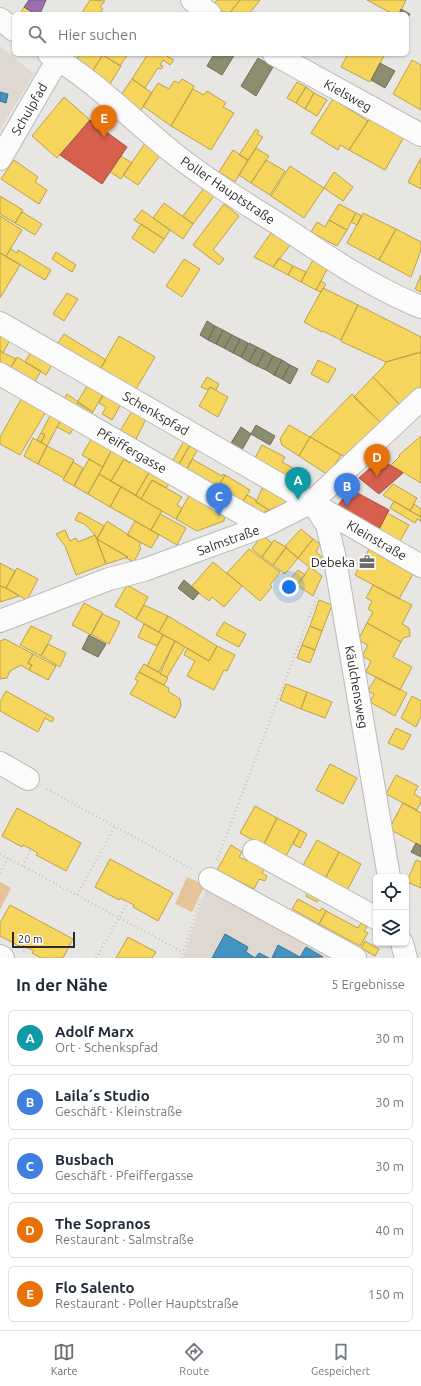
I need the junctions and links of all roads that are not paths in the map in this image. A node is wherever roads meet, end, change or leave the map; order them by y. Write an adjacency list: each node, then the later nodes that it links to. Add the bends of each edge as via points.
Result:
1 (192, 0): 2 (street)
2 (207, 12)
3 (0, 19): 4 (street)
4 (12, 28)
5 (53, 56): 8 (street, Schulpfad); 9 (street, Poller Hauptstraße, via 216,184 378,287)
6 (278, 56): 7 (street, Kielsweg)
7 (421, 135)
8 (0, 159)
9 (421, 307)
10 (0, 322): 13 (street, Schenkspfad)
11 (0, 374): 14 (street, Pfeiffergasse)
12 (421, 399): 13 (street, Salmstraße)
13 (312, 502): 14 (street, Salmstraße); 15 (street, Kleinstraße); 20 (street, Käulchensweg, via 327,525 334,554)
14 (264, 526): 16 (street, Salmstraße, via 144,570 109,579)
15 (421, 566)
16 (0, 621)
17 (0, 764): 18 (street)
18 (28, 779)
19 (254, 851): 22 (street)
20 (389, 874)
21 (210, 878): 26 (street)
22 (373, 916)
23 (403, 946): 27 (street)
24 (0, 956): 25 (street)
25 (3, 958)
26 (355, 958)
27 (406, 958)

